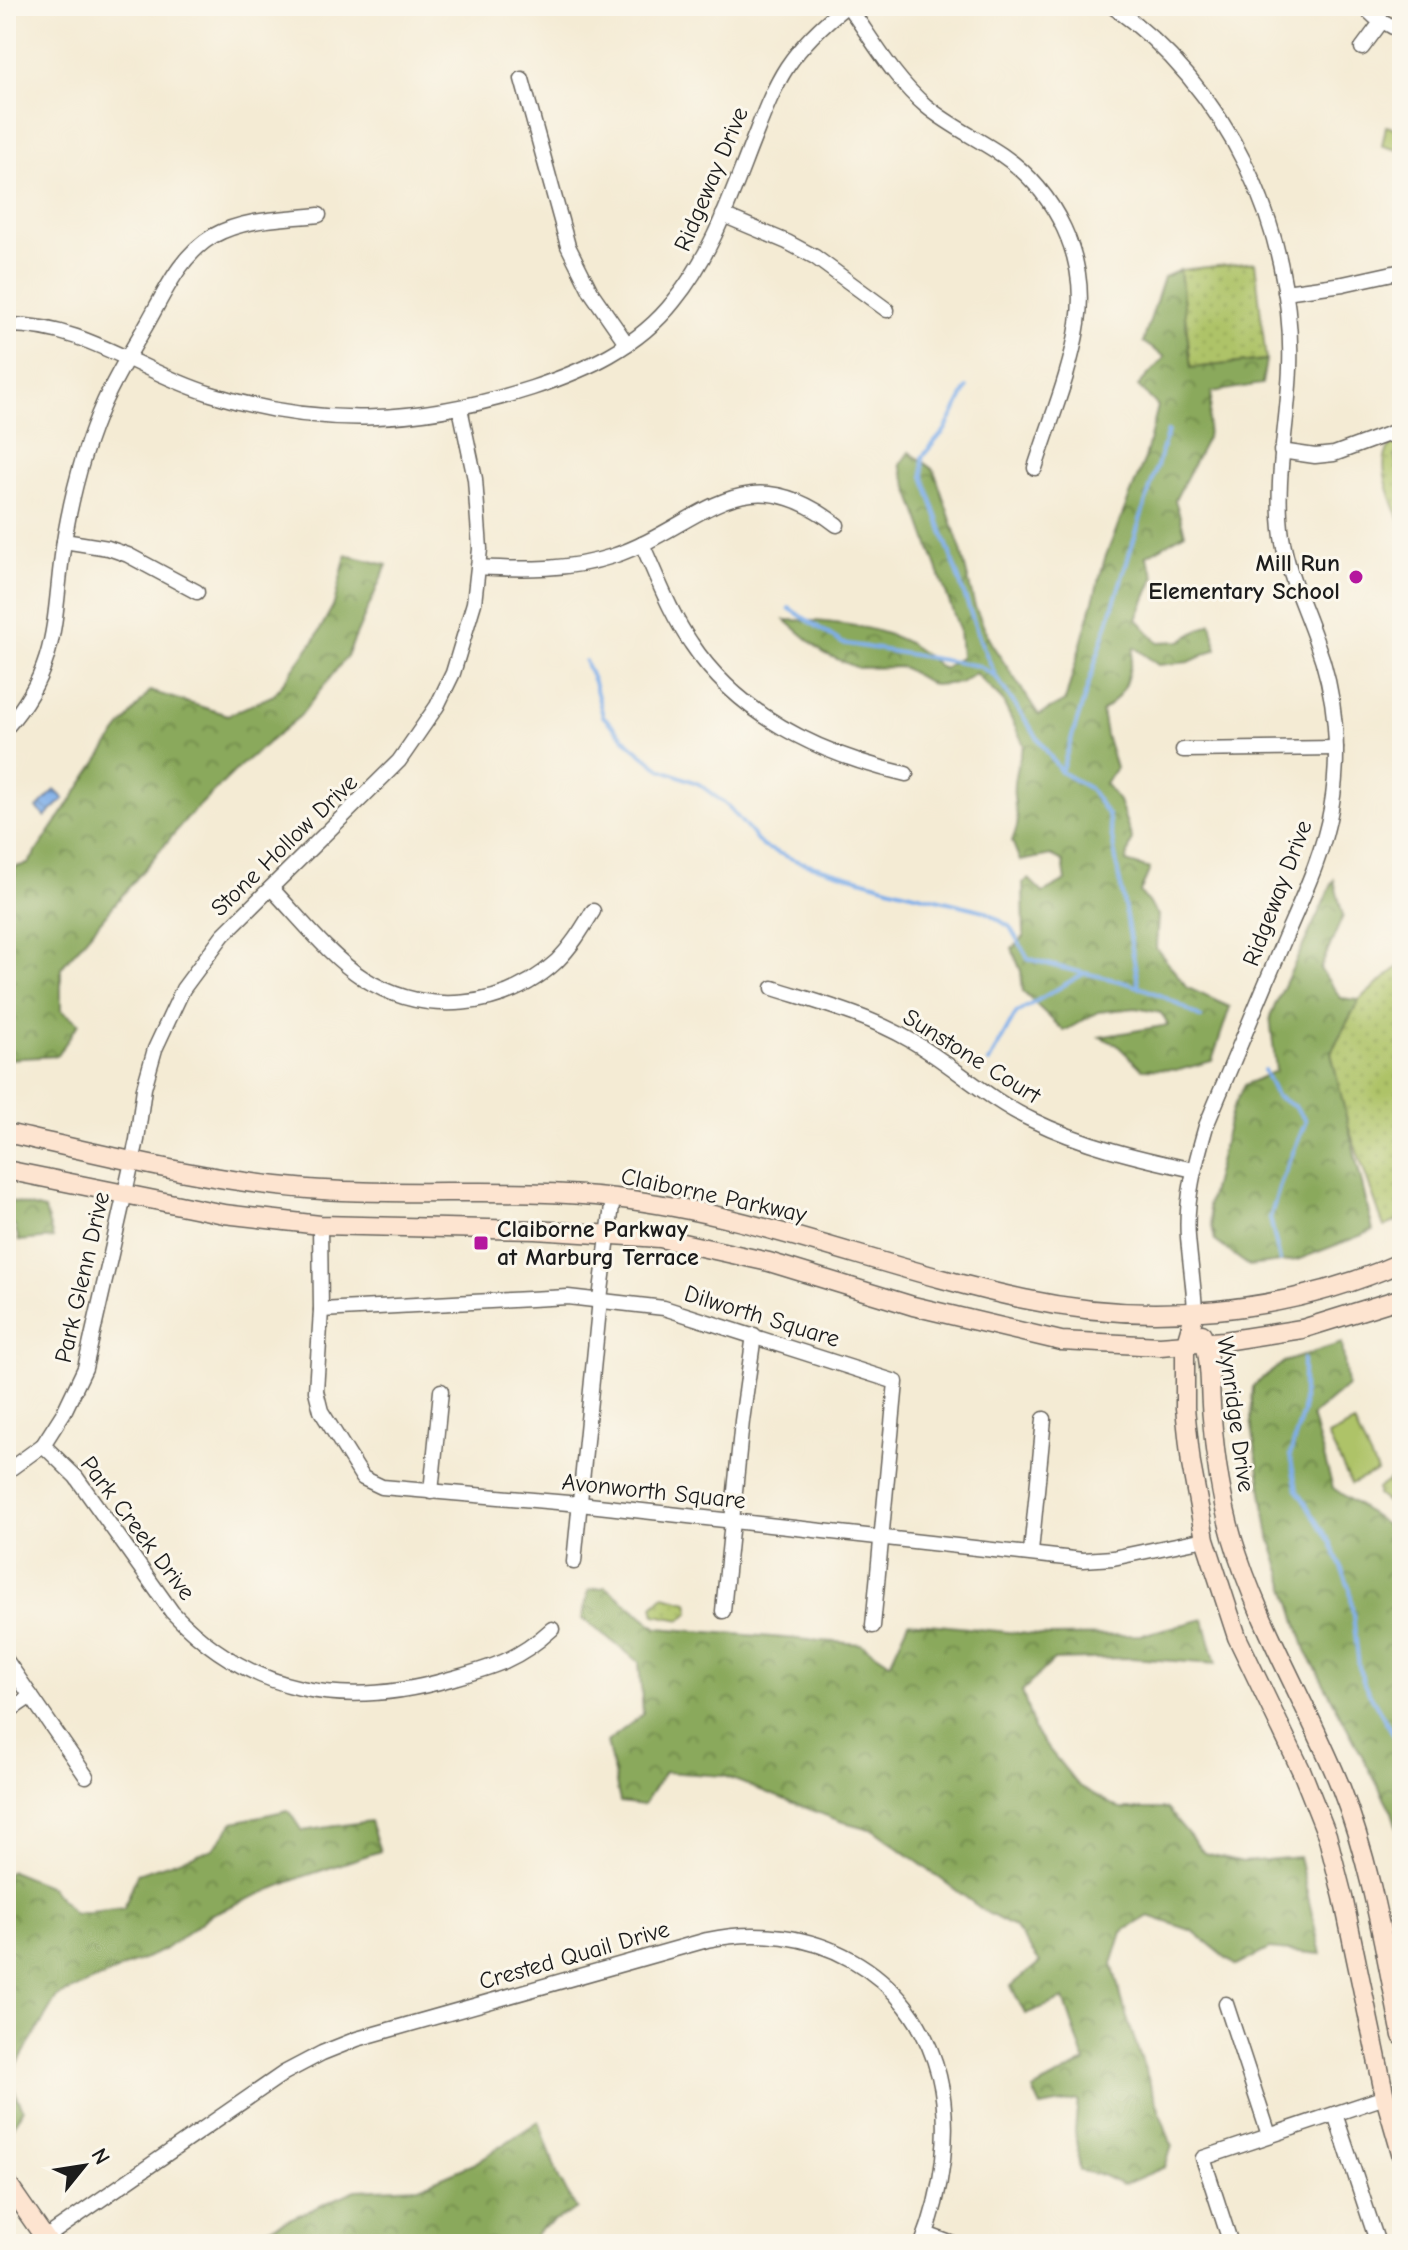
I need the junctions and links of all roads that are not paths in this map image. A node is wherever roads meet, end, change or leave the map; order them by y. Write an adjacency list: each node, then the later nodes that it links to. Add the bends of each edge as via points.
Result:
1 (847, 6): 9 (street, Ridgeway Drive, via 824,24 786,69); 19 (street, via 923,104 1023,171 1063,226 1077,270 1079,322)
2 (1112, 6): 11 (street, Ridgeway Drive, via 1183,70 1227,130 1260,196)
3 (1363, 6): 4 (street)
4 (1382, 21): 5 (street); 6 (street)
5 (1402, 32)
6 (1362, 48)
7 (522, 79): 14 (street, via 568,246 591,292)
8 (319, 215): 15 (street, via 250,222 203,243 182,264)
9 (723, 215): 12 (street, via 815,257); 14 (street, Ridgeway Drive, via 688,283)
10 (1402, 271): 11 (street)
11 (1285, 292): 18 (street, Ridgeway Drive, via 1290,367)
12 (887, 310)
13 (6, 325): 15 (street, Ridgeway Drive, via 72,334)
14 (627, 344): 16 (street, Ridgeway Drive, via 571,375)
15 (128, 358): 16 (street, Ridgeway Drive, via 208,394 290,413 374,419); 21 (street, via 90,439)
16 (460, 408): 23 (street, Stone Hollow Drive, via 475,479)
17 (1402, 429): 18 (street, via 1334,454)
18 (1281, 451): 26 (street, Ridgeway Drive, via 1278,484 1284,547 1327,675)
19 (1035, 468)
20 (837, 525): 22 (street, via 802,502 745,495 707,506)
21 (64, 541): 24 (street, via 128,555); 25 (street, via 52,643 32,694)
22 (642, 544): 23 (street, via 584,564 524,570); 28 (street, via 677,620 728,687 814,744)
23 (479, 567): 29 (street, Stone Hollow Drive, via 461,650 417,737 374,788)
24 (197, 592)
25 (6, 728)
26 (1336, 748): 27 (street); 35 (street, Ridgeway Drive, via 1323,841 1206,1126)
27 (1183, 750)
28 (906, 774)
29 (271, 888): 30 (street, via 362,977 386,991 430,1003 474,1002 518,988 557,960); 33 (street, Stone Hollow Drive, via 201,961 170,1013 144,1088)
30 (593, 911)
31 (773, 988): 35 (street, Sunstone Court, via 886,1027 1003,1104 1063,1135)
32 (6, 1133): 33 (main road, Claiborne Parkway)
33 (132, 1160): 36 (street, Park Glenn Drive); 37 (main road, Claiborne Parkway, via 185,1174 310,1189 513,1191)
34 (6, 1170): 36 (main road)
35 (1194, 1170): 44 (street, Ridgeway Drive, via 1188,1235)
36 (124, 1195): 38 (main road); 50 (street, Park Glenn Drive, via 85,1368)
37 (613, 1198): 39 (street); 44 (main road, Claiborne Parkway, via 762,1226 1024,1299 1123,1312)
38 (320, 1225): 39 (main road); 43 (street, Avonworth Square)
39 (608, 1235): 42 (street); 47 (main road, via 660,1238 769,1262 913,1306 1061,1341)
40 (1402, 1262): 44 (main road, Claiborne Parkway, via 1310,1292)
41 (1402, 1298): 46 (main road, via 1302,1329)
42 (600, 1299): 43 (street, Dilworth Square); 45 (street, Dilworth Square, via 664,1308); 53 (street)
43 (321, 1310): 52 (street, Avonworth Square, via 316,1391 321,1411 363,1478 382,1487)
44 (1195, 1312): 46 (main road, Wynridge Drive); 47 (main road, Wynridge Drive)
45 (754, 1335): 54 (street); 55 (street, Dilworth Square, via 896,1382)
46 (1206, 1343): 47 (main road); 67 (main road, Wynridge Drive, via 1216,1461 1233,1539 1252,1596 1322,1745 1355,1830)
47 (1185, 1346): 56 (main road, Wynridge Drive, via 1188,1436)
48 (441, 1391): 52 (street)
49 (1044, 1419): 57 (street)
50 (43, 1445): 51 (street, Park Glenn Drive); 61 (street, Park Creek Drive, via 76,1477 190,1632 256,1676 328,1694 404,1691 502,1665)
51 (6, 1472)
52 (431, 1492): 53 (street, Avonworth Square)
53 (580, 1504): 54 (street, Avonworth Square); 58 (street)
54 (732, 1521): 55 (street, Avonworth Square); 59 (street)
55 (882, 1537): 57 (street, Avonworth Square); 60 (street, Dilworth Square)
56 (1205, 1539): 57 (street, Avonworth Square, via 1113,1558 1083,1560); 68 (main road, Wynridge Drive, via 1237,1637 1327,1835)
57 (1031, 1552)
58 (574, 1562)
59 (723, 1611)
60 (873, 1626)
61 (552, 1629)
62 (6, 1660): 63 (street)
63 (31, 1696): 64 (street); 65 (street)
64 (6, 1713)
65 (86, 1776)
66 (1226, 2004): 70 (street)
67 (1402, 2036)
68 (1385, 2097): 69 (street); 71 (main road, Wynridge Drive)
69 (1335, 2114): 70 (street); 77 (street)
70 (1269, 2135): 76 (street, via 1203,2158)
71 (1402, 2156)
72 (6, 2182): 74 (main road)
73 (924, 2239): 74 (street, Crested Quail Drive, via 940,2175 944,2106 939,2076 920,2028 889,1986 852,1959 805,1940 756,1934 707,1940 322,2053 261,2088); 75 (street)
74 (47, 2241)
75 (953, 2244)
76 (1231, 2244)
77 (1378, 2244)

